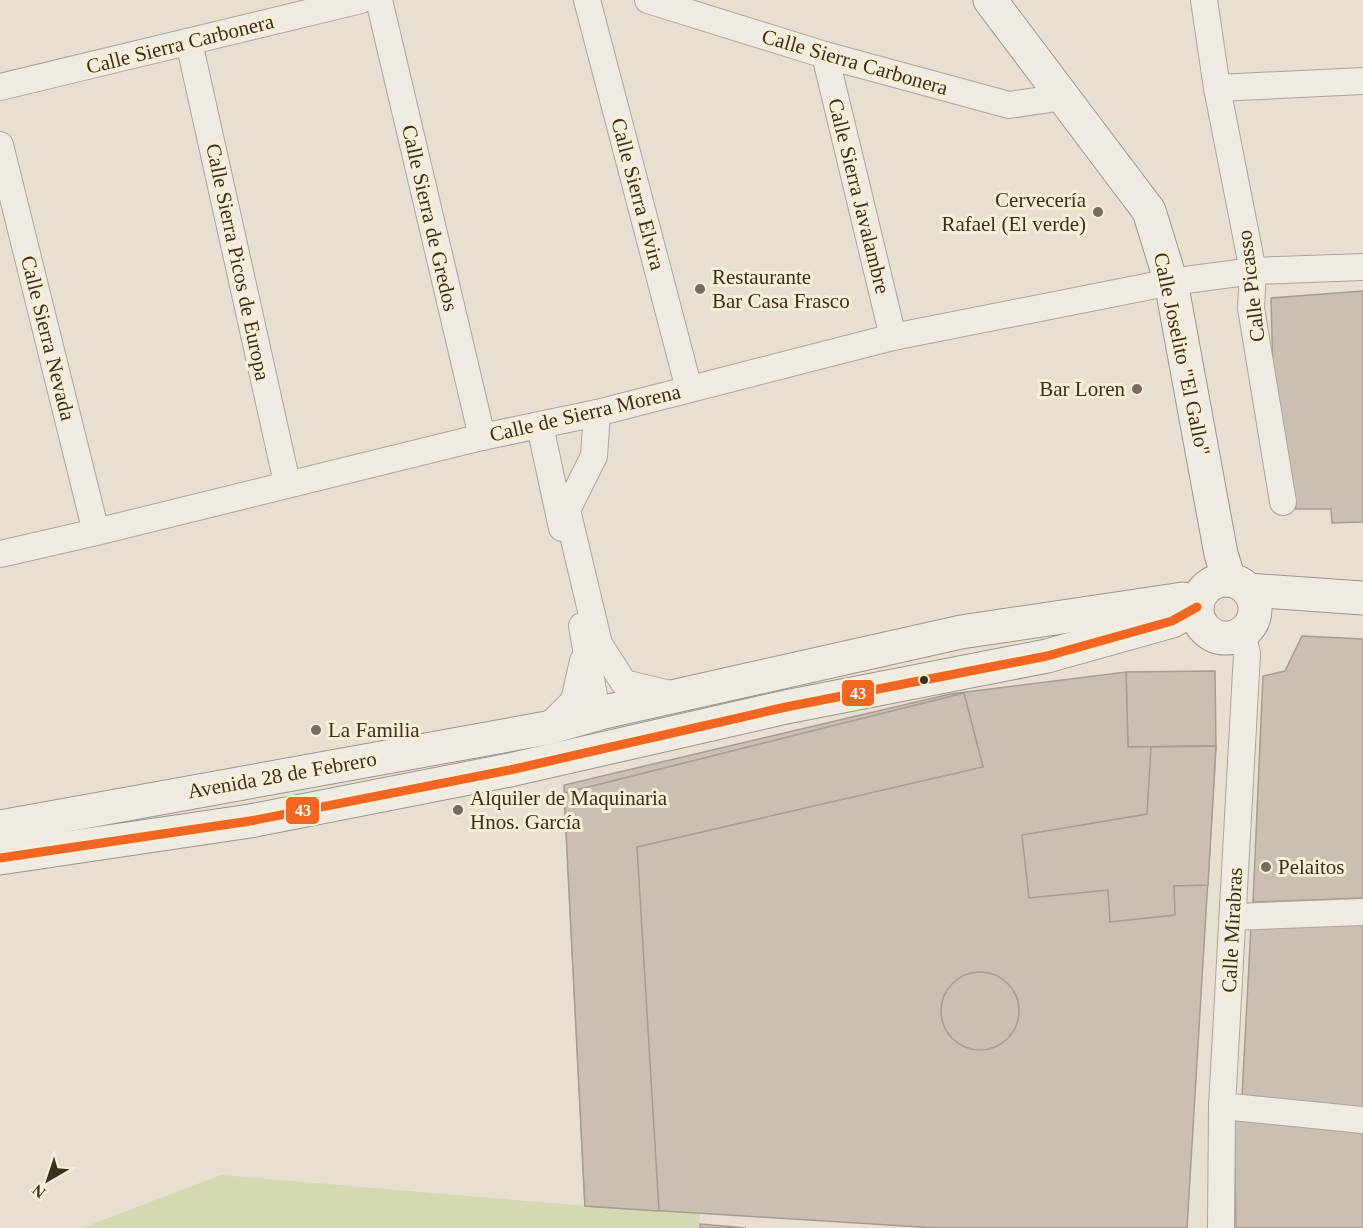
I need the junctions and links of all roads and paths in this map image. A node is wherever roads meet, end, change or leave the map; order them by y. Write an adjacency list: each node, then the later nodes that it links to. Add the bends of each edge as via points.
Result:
1 (361, 0): 7 (street, Calle Sierra Carbonera)
2 (379, 0): 21 (street, Calle Sierra de Gredos)
3 (587, 0): 18 (street, Calle Sierra Elvira)
4 (648, 0): 8 (street, Calle Sierra Carbonera)
5 (990, 0): 12 (main road, Calle Joselito "El Gallo")
6 (1204, 0): 11 (street, Calle Picasso)
7 (189, 42): 10 (street, Calle Sierra Carbonera); 22 (street, Calle Sierra Picos de Europa)
8 (825, 55): 12 (street, Calle Sierra Carbonera, via 1010,105); 17 (street, Calle Sierra Javalambre)
9 (1363, 81): 11 (street)
10 (0, 87)
11 (1216, 88): 15 (street, Calle Picasso)
12 (1064, 97): 16 (main road, Calle Joselito "El Gallo", via 1149,211)
13 (0, 145): 24 (street, Calle Sierra Nevada)
14 (1363, 267): 15 (street, Calle de Sierra Morena)
15 (1253, 271): 16 (street, Calle de Sierra Morena); 23 (street, Calle Picasso, via 1251,308)
16 (1171, 282): 17 (street, Calle de Sierra Morena); 28 (main road, Calle Joselito "El Gallo", via 1221,554)
17 (893, 337): 18 (street, Calle de Sierra Morena)
18 (689, 389): 19 (street, Calle de Sierra Morena)
19 (597, 413): 20 (street, Calle de Sierra Morena); 31 (street, via 594,456 567,510 599,644 624,683)
20 (540, 426): 21 (street, Calle de Sierra Morena); 30 (street)
21 (482, 437): 22 (street, Calle de Sierra Morena)
22 (286, 483): 24 (street, Calle de Sierra Morena)
23 (1283, 502)
24 (96, 532): 25 (street, Calle de Sierra Morena)
25 (0, 554)
26 (1363, 598): 28 (main road)
27 (1198, 602): 28 (main road, via 1210,585 1219,581); 28 (main road, via 1202,626 1228,638); 31 (main road, Avenida 28 de Febrero, via 961,632); 35 (main road, Avenida 28 de Febrero, via 1172,621 1047,656 786,706 510,770 250,821)
28 (1243, 602): 29 (main road, via 1304,614); 37 (street, Calle Mirabras, via 1247,654)
29 (1363, 617)
30 (586, 646): 32 (street); 33 (street, via 574,701)
31 (680, 696): 32 (main road, Avenida 28 de Febrero)
32 (600, 713): 33 (main road, Avenida 28 de Febrero)
33 (547, 728): 34 (main road, Avenida 28 de Febrero)
34 (0, 827)
35 (0, 858)
36 (1363, 912): 37 (street)
37 (1233, 916): 38 (street, Calle Mirabras)
38 (1222, 1106): 39 (street); 40 (street, Calle Mirabras)
39 (1363, 1120)
40 (1221, 1228)

